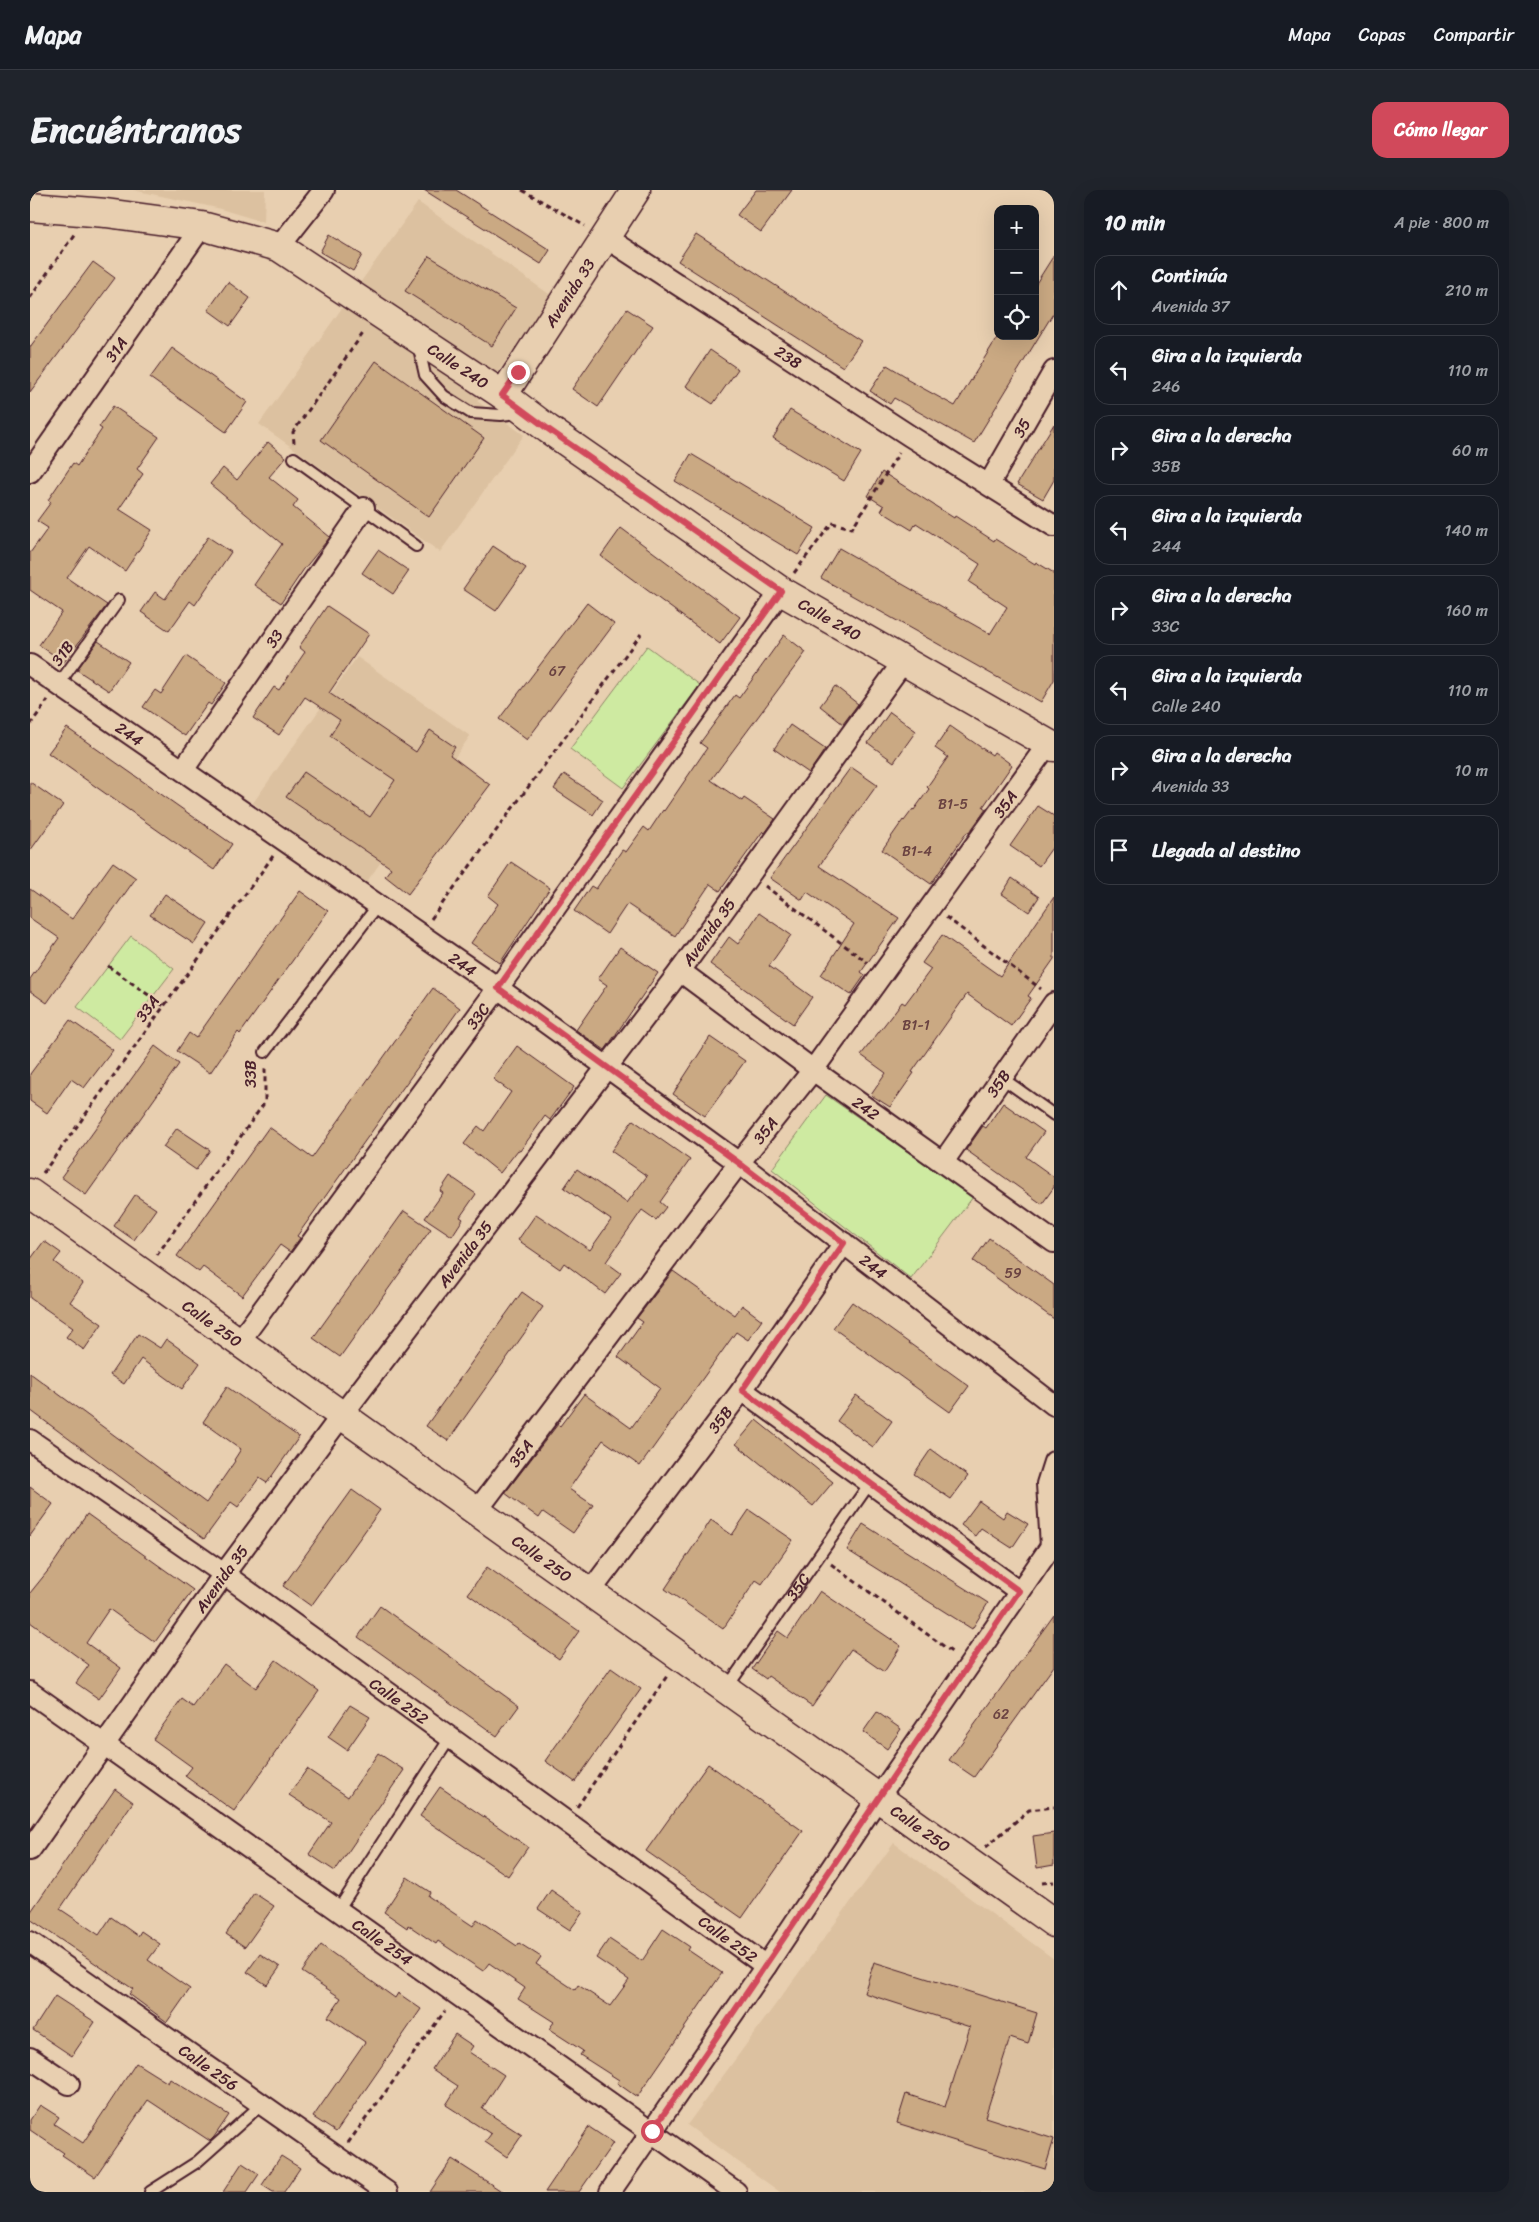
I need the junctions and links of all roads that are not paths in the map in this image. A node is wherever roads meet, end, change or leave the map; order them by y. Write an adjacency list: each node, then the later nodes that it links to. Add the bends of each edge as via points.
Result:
1 (324, 190): 6 (street)
2 (636, 190): 5 (street, Avenida 33)
3 (30, 206): 4 (street, Calle 240)
4 (202, 226): 6 (street, Calle 240); 12 (street, 31A)
5 (605, 237): 9 (street, Avenida 33); 13 (street, 238)
6 (279, 247): 7 (street, Calle 240)
7 (417, 340): 9 (street, Calle 240); 10 (lane, via 425,375 444,396 471,413 501,415)
8 (1054, 371): 13 (street, 35)
9 (502, 395): 10 (street, Calle 240)
10 (525, 412): 17 (street, Calle 240)
11 (294, 458): 14 (lane)
12 (30, 472)
13 (989, 484): 15 (street, 238)
14 (364, 508): 16 (lane); 23 (street, 33)
15 (1054, 526)
16 (416, 546)
17 (781, 591): 19 (street, Calle 240); 26 (street, 33C)
18 (119, 600): 21 (lane, 31B)
19 (903, 662): 22 (street, Calle 240); 25 (street, Avenida 35)
20 (30, 665): 21 (street, 244)
21 (58, 685): 23 (street, 244)
22 (1051, 746): 30 (street, 35A)
23 (183, 770): 24 (street, 244)
24 (378, 905): 26 (street, 244); 28 (lane, 33B)
25 (680, 971): 29 (street, Avenida 35); 30 (street, 242)
26 (498, 988): 29 (street, 244); 38 (street, 33C)
27 (1050, 998): 31 (street, 35B)
28 (265, 1052)
29 (607, 1068): 34 (street, 244); 41 (street, Avenida 35)
30 (813, 1070): 33 (street, 242); 34 (street, 35A)
31 (1002, 1078): 32 (lane); 33 (street, 35B)
32 (1054, 1115)
33 (943, 1162): 36 (street, 242)
34 (739, 1163): 37 (street, 244); 45 (street, 35A)
35 (36, 1184): 38 (street, Calle 250, via 144,1274)
36 (1052, 1238)
37 (844, 1243): 39 (street, 35B); 40 (street, 244)
38 (239, 1342): 41 (street, Calle 250)
39 (742, 1390): 44 (street); 49 (street, 35B)
40 (1054, 1405)
41 (342, 1415): 45 (street, Calle 250); 47 (street, Avenida 35)
42 (30, 1440): 47 (street, Calle 252)
43 (1054, 1462): 46 (street, via 1047,1484)
44 (870, 1483): 48 (street); 50 (lane, 35C)
45 (476, 1512): 49 (street, Calle 250)
46 (1052, 1544): 48 (street)
47 (224, 1574): 52 (street, Calle 252); 53 (street, Avenida 35)
48 (1019, 1591): 54 (street)
49 (590, 1592): 50 (street, Calle 250)
50 (726, 1690): 54 (street, Calle 250)
51 (30, 1692): 53 (street, Calle 254)
52 (450, 1738): 56 (lane); 59 (street, Calle 252)
53 (103, 1743): 55 (street, Avenida 35); 56 (street, Calle 254)
54 (878, 1798): 57 (street, Calle 250); 59 (street)
55 (30, 1850)
56 (338, 1910): 63 (street, Calle 254)
57 (1054, 1923)
58 (30, 1942): 62 (street, Calle 256)
59 (766, 1966): 63 (street)
60 (30, 2058): 61 (street)
61 (69, 2084)
62 (262, 2104): 64 (lane, via 197,2162); 65 (street, Calle 256)
63 (652, 2131): 66 (street); 67 (street, Calle 254)
64 (150, 2192)
65 (387, 2192)
66 (610, 2192)
67 (736, 2192)

